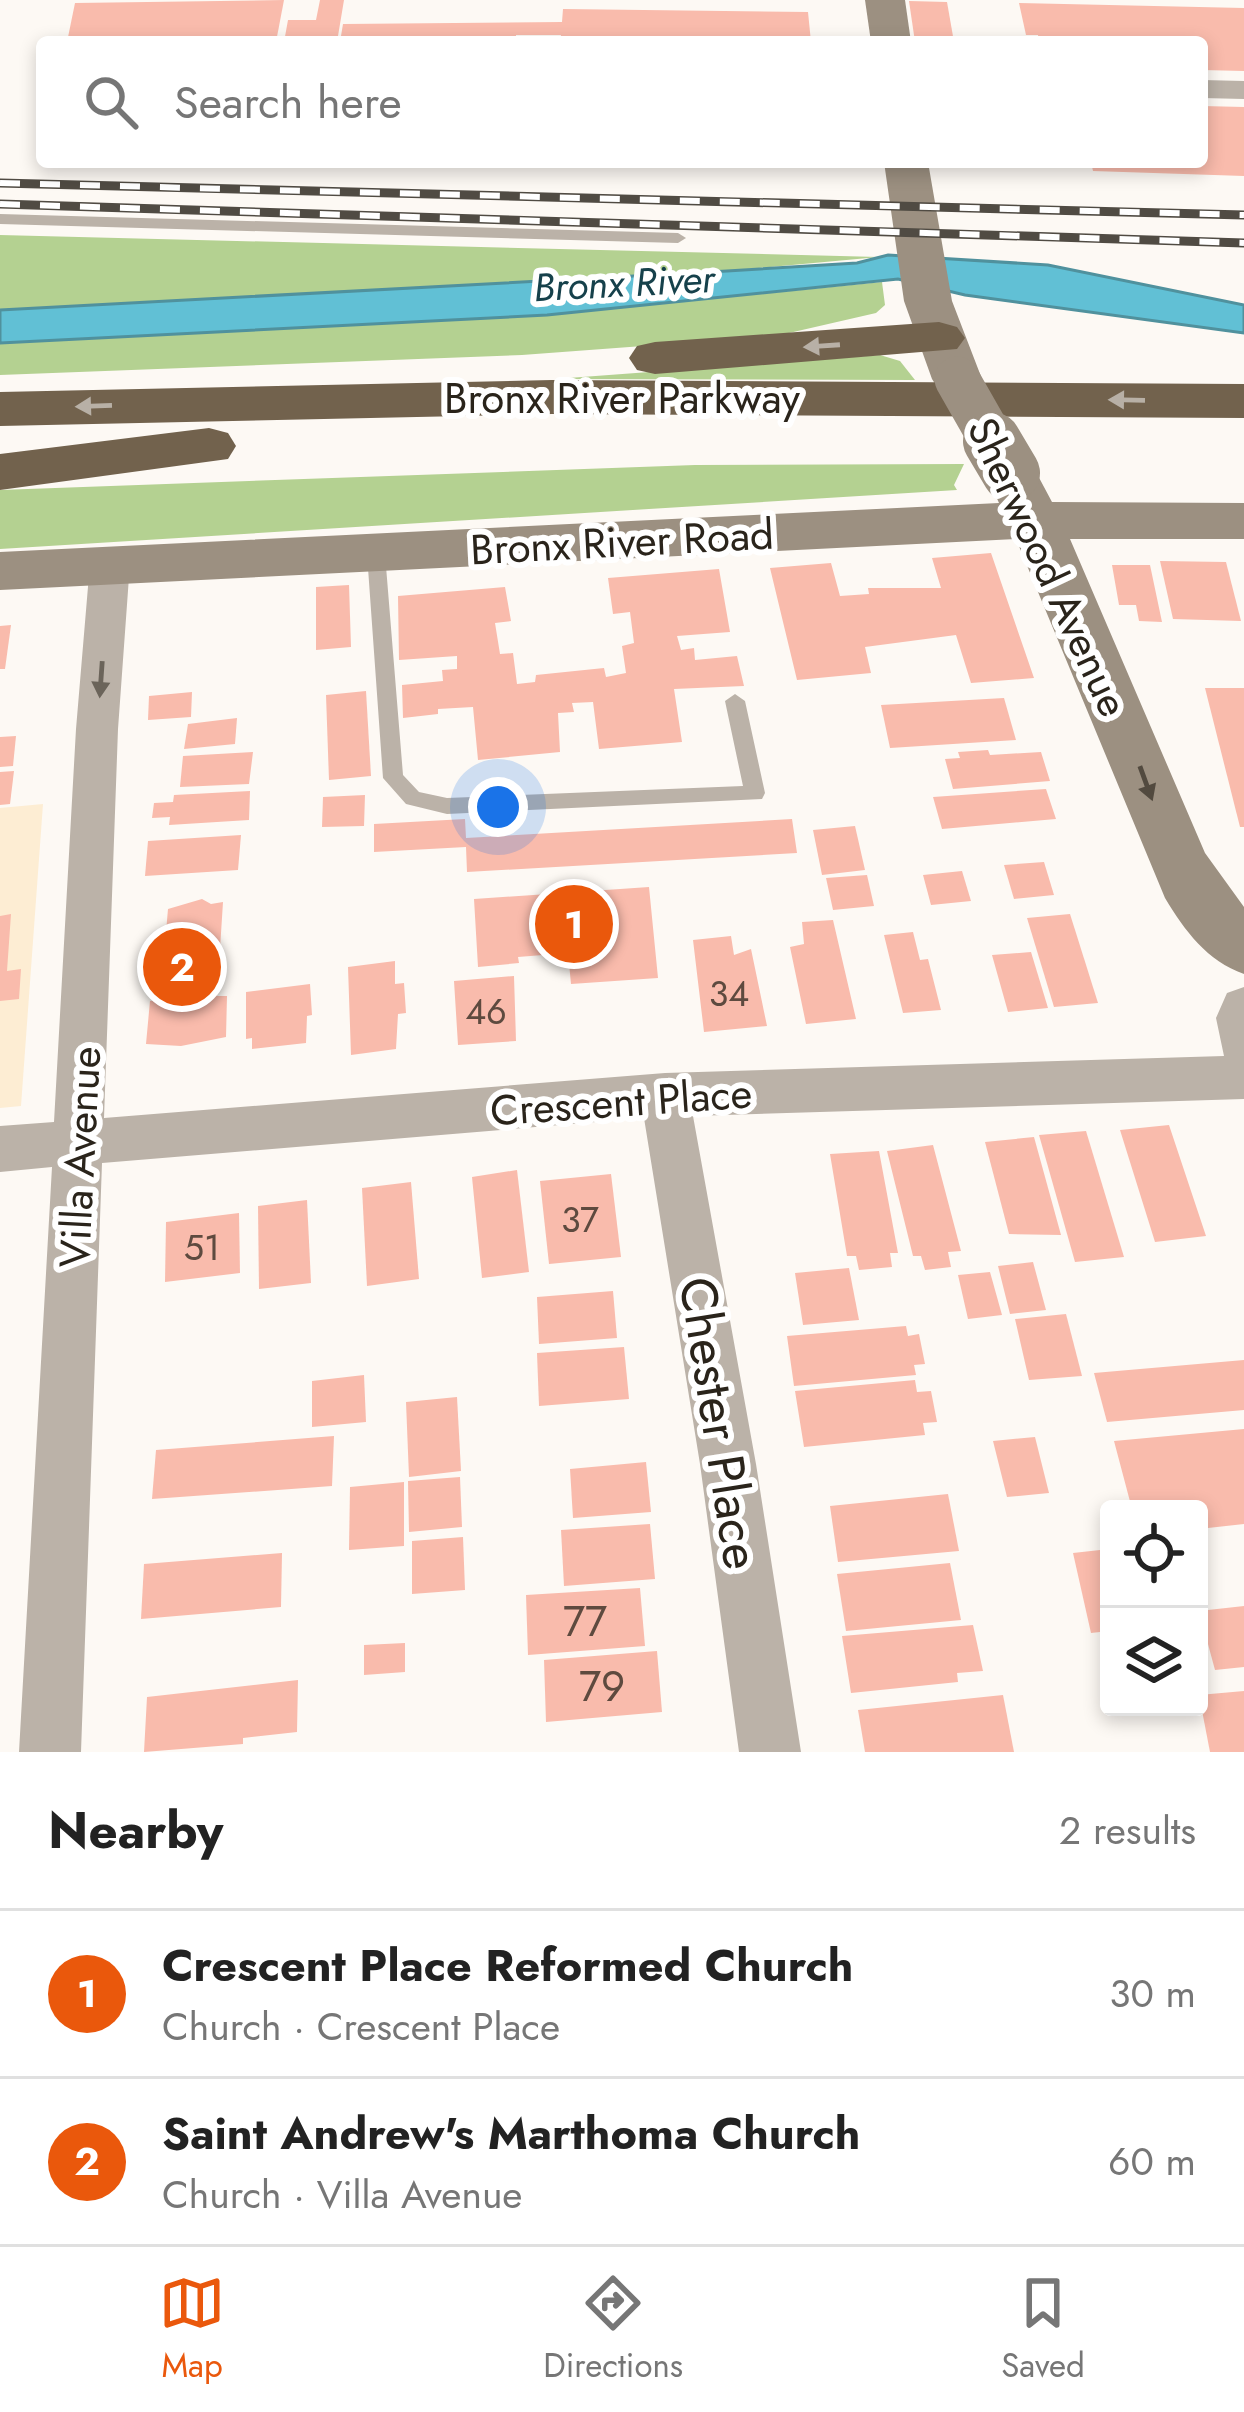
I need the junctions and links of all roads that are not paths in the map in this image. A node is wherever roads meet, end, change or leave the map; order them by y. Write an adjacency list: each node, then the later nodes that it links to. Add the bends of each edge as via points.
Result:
1 (885, 0): 2 (street)
2 (890, 36)
3 (1208, 88): 4 (street)
4 (1244, 89)
5 (907, 168): 8 (street, Sherwood Avenue)
6 (0, 219): 7 (lane)
7 (679, 238)
8 (936, 318): 11 (highway, one-way to 11, via 411,375); 15 (street, Sherwood Avenue, bridge)
9 (1244, 401): 11 (highway, Bronx River Parkway, one-way to 11, via 593,397)
10 (0, 409): 11 (highway, Bronx River Parkway, one-way to 10)
11 (199, 425): 12 (highway, Bronx River Parkway, via 597,441); 13 (highway, Bronx River Parkway); 14 (highway)
12 (1244, 445)
13 (0, 452)
14 (0, 472)
15 (1023, 497): 16 (street, Bronx River Road); 17 (street, Bronx River Road); 21 (street, Sherwood Avenue, one-way to 21, via 1179,873 1213,922)
16 (1244, 521)
17 (376, 554): 18 (street, Bronx River Road); 20 (lane, via 393,778 412,798 447,806 754,793)
18 (110, 563): 19 (street, Bronx River Road); 26 (street, Villa Avenue, one-way to 26)
19 (0, 571)
20 (735, 701)
21 (1244, 947)
22 (1244, 1007): 23 (street)
23 (1244, 1048)
24 (1244, 1078): 25 (street, Crescent Place)
25 (665, 1095): 26 (street, Crescent Place); 29 (street, Chester Place)
26 (81, 1142): 27 (street, Crescent Place); 28 (street, Villa Avenue)
27 (0, 1149)
28 (50, 1752)
29 (770, 1752)

